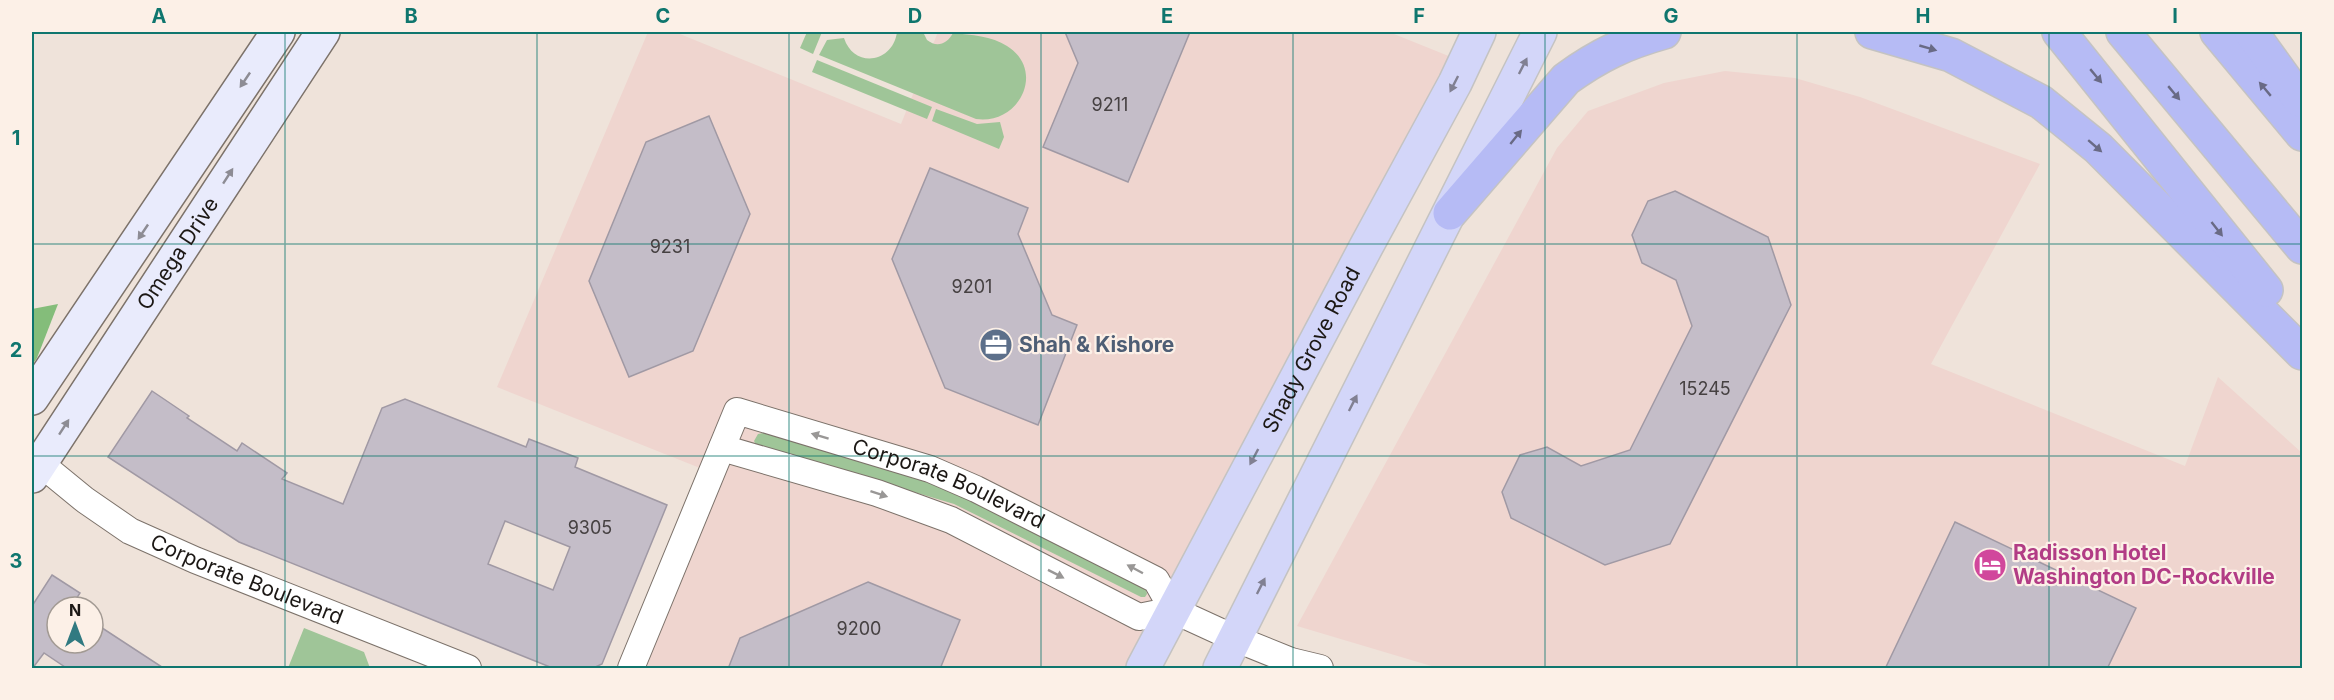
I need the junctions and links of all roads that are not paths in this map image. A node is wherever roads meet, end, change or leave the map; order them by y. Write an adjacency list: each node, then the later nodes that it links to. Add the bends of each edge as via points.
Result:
1 (278, 32): 17 (main road, Omega Drive, one-way to 17)
2 (323, 32): 19 (main road, Omega Drive, one-way to 2)
3 (1479, 32): 20 (main road, Shady Grove Road, one-way to 20)
4 (1540, 32): 13 (main road, one-way to 4)
5 (1664, 32): 13 (highway, one-way to 5, via 1566,79 1627,43)
6 (1872, 32): 16 (highway, one-way to 16, via 1951,55 2041,102 2098,148)
7 (2059, 32): 15 (highway, one-way to 15)
8 (2123, 32): 14 (highway, one-way to 14)
9 (2217, 32): 12 (highway, one-way to 9)
10 (2251, 32): 11 (highway)
11 (2302, 104)
12 (2302, 134)
13 (1450, 213): 21 (main road, one-way to 13)
14 (2302, 247)
15 (2302, 337)
16 (2302, 353)
17 (32, 398)
18 (722, 448): 20 (street, Corporate Boulevard, one-way to 20, via 877,493 951,520 1139,617); 20 (street, Corporate Boulevard, one-way to 18, via 1156,580 930,469 737,411); 23 (street, Corporate Boulevard)
19 (36, 470): 22 (street, Corporate Boulevard, via 130,531)
20 (1173, 609): 21 (street); 24 (main road, Shady Grove Road)
21 (1234, 638): 25 (main road); 26 (street)
22 (468, 669)
23 (631, 669)
24 (1143, 669)
25 (1220, 669)
26 (1320, 669)

